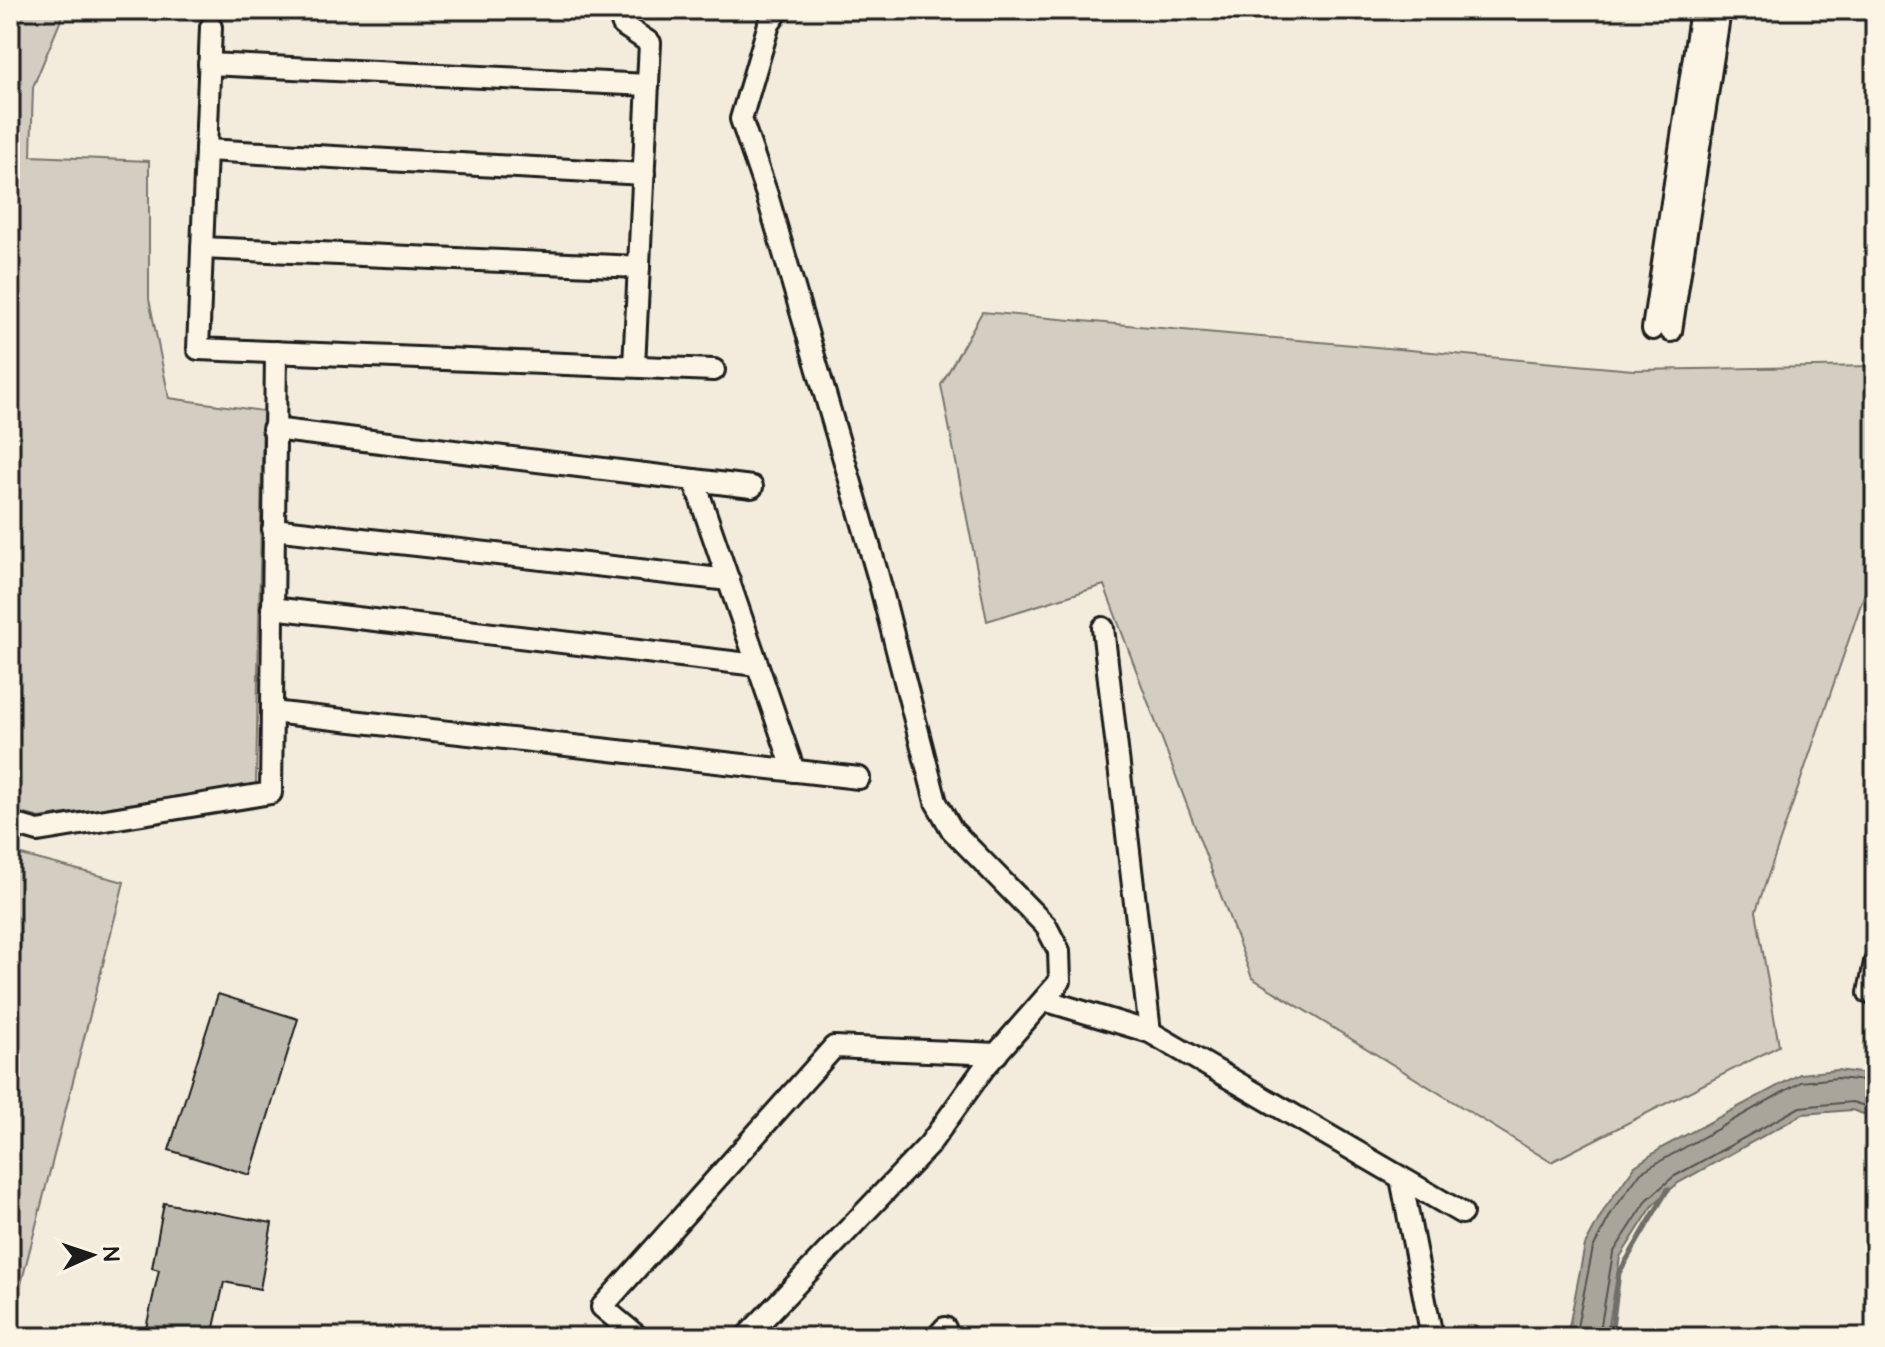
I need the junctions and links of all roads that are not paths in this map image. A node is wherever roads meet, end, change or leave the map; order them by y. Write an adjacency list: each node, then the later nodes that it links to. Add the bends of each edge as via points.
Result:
1 (618, 10): 7 (street, via 623,25 650,43)
2 (779, 10): 29 (street, via 769,24 741,119 878,576 936,802 952,830 1046,926 1059,951 1060,981)
3 (1701, 10): 4 (street, via 1662,330)
4 (1720, 10)
5 (211, 27): 6 (street)
6 (209, 64): 7 (street); 8 (street)
7 (648, 85): 9 (street)
8 (206, 150): 9 (street); 10 (street)
9 (644, 174): 11 (street)
10 (202, 248): 11 (street); 12 (street, via 198,349)
11 (639, 267): 13 (street)
12 (276, 352): 13 (street); 15 (street)
13 (634, 366): 14 (street)
14 (714, 370)
15 (273, 429): 16 (street); 18 (street)
16 (694, 480): 17 (street); 19 (street)
17 (752, 487)
18 (273, 529): 19 (street); 20 (street)
19 (729, 580): 22 (street)
20 (272, 608): 22 (street); 23 (street)
21 (1103, 628): 30 (street)
22 (757, 665): 24 (street)
23 (272, 712): 24 (street); 26 (street, via 271,793 38,831)
24 (794, 771): 25 (street)
25 (859, 778)
26 (10, 823)
27 (1875, 962): 28 (street, via 1869,993)
28 (1875, 991)
29 (1044, 1000): 30 (street); 31 (street)
30 (1150, 1032): 32 (street)
31 (997, 1054): 34 (street, via 834,1047 602,1307); 35 (street, via 929,1145)
32 (1401, 1178): 33 (street); 36 (street)
33 (1462, 1213)
34 (638, 1337)
35 (746, 1337)
36 (1432, 1337)

